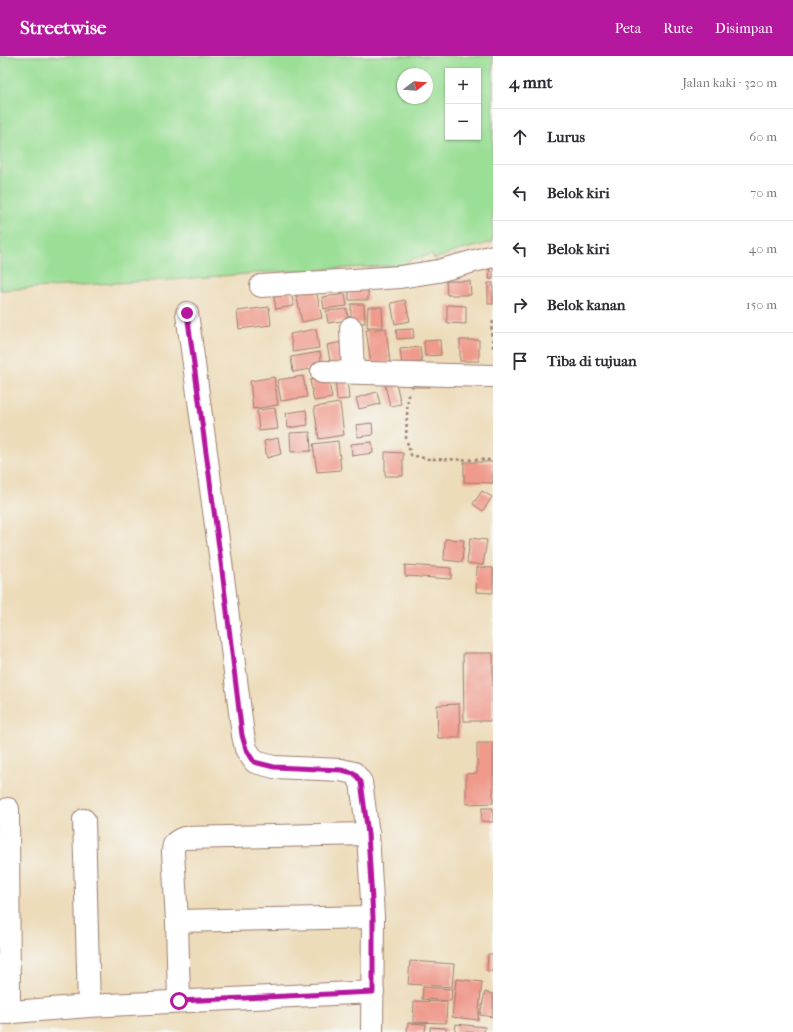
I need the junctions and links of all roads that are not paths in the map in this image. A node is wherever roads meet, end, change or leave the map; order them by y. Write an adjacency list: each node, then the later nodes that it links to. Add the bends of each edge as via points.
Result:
1 (493, 256): 2 (street, via 438,271 400,277)
2 (261, 286)
3 (187, 313): 10 (street, via 242,735 246,749 254,762 274,767 341,770 354,773 361,782)
4 (351, 328): 6 (street)
5 (322, 372): 6 (street)
6 (353, 372): 7 (street)
7 (493, 376)
8 (8, 809): 16 (street)
9 (84, 820): 15 (street)
10 (368, 834): 11 (street); 12 (street, via 184,838 176,841 173,852)
11 (373, 917): 12 (street); 13 (street)
12 (177, 921): 14 (street)
13 (373, 992): 14 (street); 17 (street)
14 (179, 1001): 15 (street)
15 (89, 1006): 16 (street)
16 (5, 1013)
17 (372, 1032)

